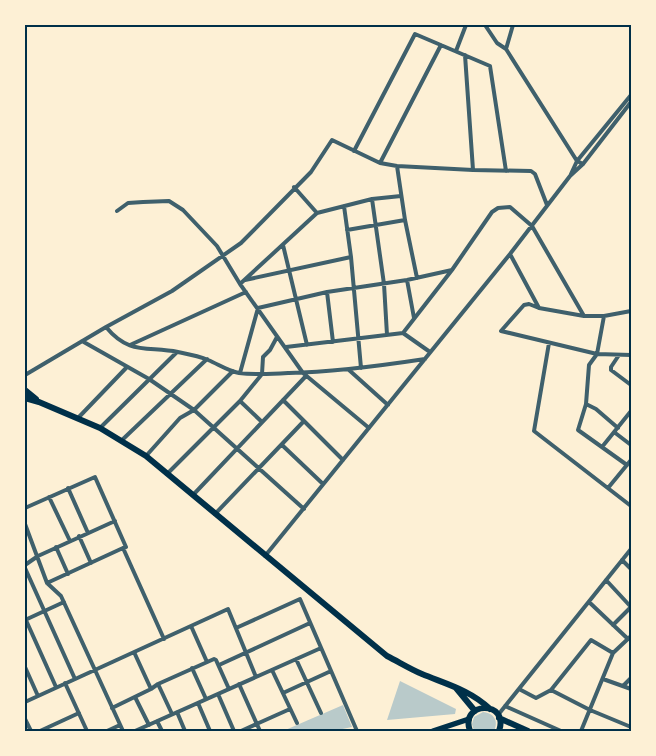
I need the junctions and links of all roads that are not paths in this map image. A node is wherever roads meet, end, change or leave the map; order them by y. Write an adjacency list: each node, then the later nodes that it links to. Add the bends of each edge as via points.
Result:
1 (466, 25): 6 (street)
2 (485, 25): 5 (street)
3 (513, 25): 5 (street)
4 (441, 45): 6 (street); 12 (street, via 415,34); 14 (street)
5 (506, 50): 13 (street)
6 (456, 51): 7 (street)
7 (465, 55): 17 (street); 18 (street, via 491,68)
8 (631, 95): 10 (street)
9 (631, 102): 11 (street)
10 (613, 116): 11 (street); 13 (street)
11 (618, 119): 15 (street)
12 (354, 151): 14 (street); 20 (street, via 332,140 311,172)
13 (577, 160): 15 (street); 19 (street)
14 (380, 163): 16 (street)
15 (583, 164): 19 (street)
16 (397, 166): 17 (street); 21 (street)
17 (473, 170): 18 (street)
18 (506, 171): 23 (street, via 533,172)
19 (570, 176): 23 (street)
20 (294, 187): 26 (street); 33 (street, via 254,231)
21 (401, 196): 22 (street); 27 (street)
22 (372, 199): 24 (street); 28 (street)
23 (548, 205): 29 (street)
24 (344, 206): 26 (street); 30 (street)
25 (117, 211): 33 (street, via 128,203 172,203 194,221)
26 (317, 213): 31 (street)
27 (405, 220): 28 (street); 37 (street)
28 (376, 224): 30 (street); 41 (street)
29 (532, 226): 32 (street); 35 (street, via 510,207 498,208); 49 (street)
30 (347, 230): 34 (street)
31 (283, 245): 36 (street); 38 (street)
32 (510, 254): 47 (street); 64 (street)
33 (223, 256): 40 (street); 52 (street, via 172,291)
34 (351, 257): 36 (street); 42 (street)
35 (452, 270): 37 (street); 51 (street)
36 (289, 272): 38 (street); 45 (street)
37 (417, 278): 39 (street)
38 (245, 280): 40 (street)
39 (407, 280): 41 (street); 51 (street)
40 (240, 284): 43 (street)
41 (384, 284): 42 (street); 54 (street)
42 (354, 287): 44 (street); 56 (street)
43 (246, 292): 46 (street); 61 (street)
44 (327, 292): 45 (street); 58 (street)
45 (296, 298): 46 (street); 60 (street)
46 (258, 308): 55 (street); 74 (street)
47 (539, 308): 49 (street); 59 (street, via 524,305 501,331)
48 (631, 311): 50 (street)
49 (584, 316): 50 (street)
50 (604, 316): 65 (street)
51 (414, 318): 53 (street)
52 (106, 327): 57 (street); 61 (street)
53 (403, 333): 54 (street); 64 (street)
54 (387, 336): 56 (street)
55 (278, 337): 62 (street); 75 (street, via 263,357)
56 (359, 340): 58 (street); 71 (street)
57 (82, 341): 70 (street); 77 (street)
58 (333, 342): 60 (street)
59 (548, 342): 65 (street); 111 (street, via 534,431)
60 (307, 345): 62 (street)
61 (128, 346): 63 (street)
62 (286, 347): 76 (street)
63 (177, 352): 69 (street); 78 (street)
64 (430, 352): 68 (street)
65 (597, 354): 66 (street); 86 (street, via 589,364)
66 (619, 355): 67 (street); 79 (street, via 611,370)
67 (631, 355)
68 (425, 359): 71 (street); 87 (street)
69 (207, 360): 73 (street); 81 (street)
70 (127, 367): 78 (street); 90 (street)
71 (361, 368): 72 (street)
72 (349, 370): 76 (street); 87 (street)
73 (233, 372): 74 (street); 88 (street)
74 (240, 373): 75 (street)
75 (262, 374): 76 (street); 84 (street)
76 (305, 374): 83 (street); 95 (street)
77 (25, 375)
78 (149, 379): 81 (street); 94 (street)
79 (631, 385)
80 (25, 390): 85 (main road)
81 (171, 393): 88 (street); 98 (street)
82 (25, 398): 85 (main road)
83 (282, 400): 91 (street); 92 (street)
84 (240, 401): 91 (street); 93 (street)
85 (39, 402): 90 (main road)
86 (586, 404): 96 (street); 101 (street, via 578,430)
87 (388, 405): 95 (street)
88 (194, 410): 93 (street); 103 (street, via 180,418)
89 (631, 411): 96 (street)
90 (78, 418): 94 (main road)
91 (262, 422): 102 (street)
92 (304, 422): 99 (street); 104 (street)
93 (214, 426): 102 (street); 108 (street)
94 (100, 428): 98 (main road)
95 (369, 428): 104 (street)
96 (618, 428): 97 (street)
97 (614, 432): 100 (street); 101 (street)
98 (121, 441): 103 (main road)
99 (282, 445): 107 (street); 109 (street)
100 (631, 445)
101 (602, 447): 106 (street)
102 (237, 448): 107 (street); 112 (street)
103 (146, 456): 108 (main road)
104 (343, 460): 109 (street)
105 (631, 460): 106 (street)
106 (627, 465): 111 (street)
107 (260, 467): 116 (street); 117 (street)
108 (167, 474): 112 (main road)
109 (323, 484): 116 (street)
110 (68, 488): 113 (street); 118 (street, via 94,477); 120 (street)
111 (608, 488): 114 (street)
112 (193, 495): 117 (main road)
113 (49, 497): 115 (street); 122 (street)
114 (630, 504)
115 (25, 508)
116 (304, 509): 127 (street)
117 (214, 514): 127 (main road)
118 (115, 521): 120 (street); 124 (street, via 126,546)
119 (25, 524): 126 (street)
120 (88, 533): 121 (street)
121 (79, 536): 122 (street); 129 (street)
122 (70, 541): 123 (street)
123 (56, 547): 126 (street); 132 (street)
124 (123, 548): 129 (street); 144 (street)
125 (631, 549): 128 (street)
126 (38, 556): 130 (street); 134 (street)
127 (265, 556): 167 (main road, via 387,656)
128 (622, 560): 131 (street); 133 (street)
129 (91, 563): 132 (street)
130 (25, 566): 137 (street)
131 (631, 569)
132 (68, 574): 134 (street)
133 (606, 580): 136 (street); 140 (street, via 631,607)
134 (47, 583): 135 (street)
135 (64, 602): 137 (street); 154 (street)
136 (589, 602): 140 (street); 170 (street)
137 (44, 611): 138 (street); 159 (street)
138 (25, 619): 166 (street)
139 (310, 622): 142 (street, via 300,599); 145 (street); 147 (street)
140 (613, 625): 143 (street)
141 (191, 626): 142 (street, via 228,609); 144 (street); 150 (street)
142 (236, 628): 147 (street)
143 (629, 637): 148 (street)
144 (164, 638): 146 (street)
145 (321, 648): 149 (street); 156 (street)
146 (134, 652): 154 (street); 168 (street)
147 (246, 652): 151 (street); 157 (street)
148 (614, 653): 160 (street); 172 (street, via 591,640)
149 (296, 659): 155 (street); 161 (street)
150 (207, 662): 151 (street, via 215,659); 153 (street)
151 (219, 665): 169 (street)
152 (25, 667): 175 (street)
153 (192, 668): 163 (street); 177 (street)
154 (94, 670): 159 (street); 181 (street)
155 (272, 670): 157 (street); 173 (street)
156 (331, 671): 161 (street); 212 (street)
157 (256, 677): 164 (street)
158 (631, 678): 165 (street)
159 (75, 679): 162 (street)
160 (603, 679): 165 (street); 184 (street)
161 (307, 682): 173 (street); 188 (street)
162 (65, 683): 166 (street); 186 (street)
163 (158, 684): 168 (street); 187 (street)
164 (239, 684): 169 (street); 194 (street)
165 (623, 686): 171 (street)
166 (56, 687): 175 (street)
167 (455, 687): 182 (main road); 185 (main road)
168 (151, 689): 176 (street)
169 (229, 689): 174 (street)
170 (519, 689): 172 (street, via 536,698); 180 (street)
171 (631, 689)
172 (551, 690): 184 (street)
173 (283, 693): 183 (street)
174 (218, 694): 177 (street); 209 (street)
175 (38, 696): 178 (street)
176 (135, 697): 181 (street); 196 (street)
177 (206, 699): 179 (street)
178 (25, 702)
179 (198, 703): 187 (street); 208 (street)
180 (505, 706): 189 (street); 217 (street)
181 (112, 708): 195 (street)
182 (490, 708): 185 (main road); 189 (main road)
183 (290, 709): 193 (street); 194 (street)
184 (590, 710): 198 (street); 218 (street)
185 (475, 711): 191 (main road)
186 (78, 713): 197 (street); 202 (street)
187 (174, 713): 192 (street); 207 (street)
188 (321, 713)
189 (499, 716): 215 (main road); 216 (main road)
190 (25, 718): 199 (street)
191 (469, 719): 213 (main road); 214 (main road)
192 (157, 721): 196 (street); 206 (street)
193 (297, 723)
194 (257, 724): 210 (street); 211 (street)
195 (120, 725): 203 (street); 204 (street)
196 (149, 725): 205 (street)
197 (51, 726): 200 (street); 201 (street)
198 (631, 728)
199 (31, 731)
200 (40, 731)
201 (53, 731)
202 (87, 731)
203 (107, 731)
204 (123, 731)
205 (135, 731)
206 (162, 731)
207 (185, 731)
208 (210, 731)
209 (234, 731)
210 (241, 731)
211 (260, 731)
212 (357, 731)
213 (433, 731)
214 (470, 731)
215 (498, 731)
216 (528, 731)
217 (561, 731)
218 (581, 731)

